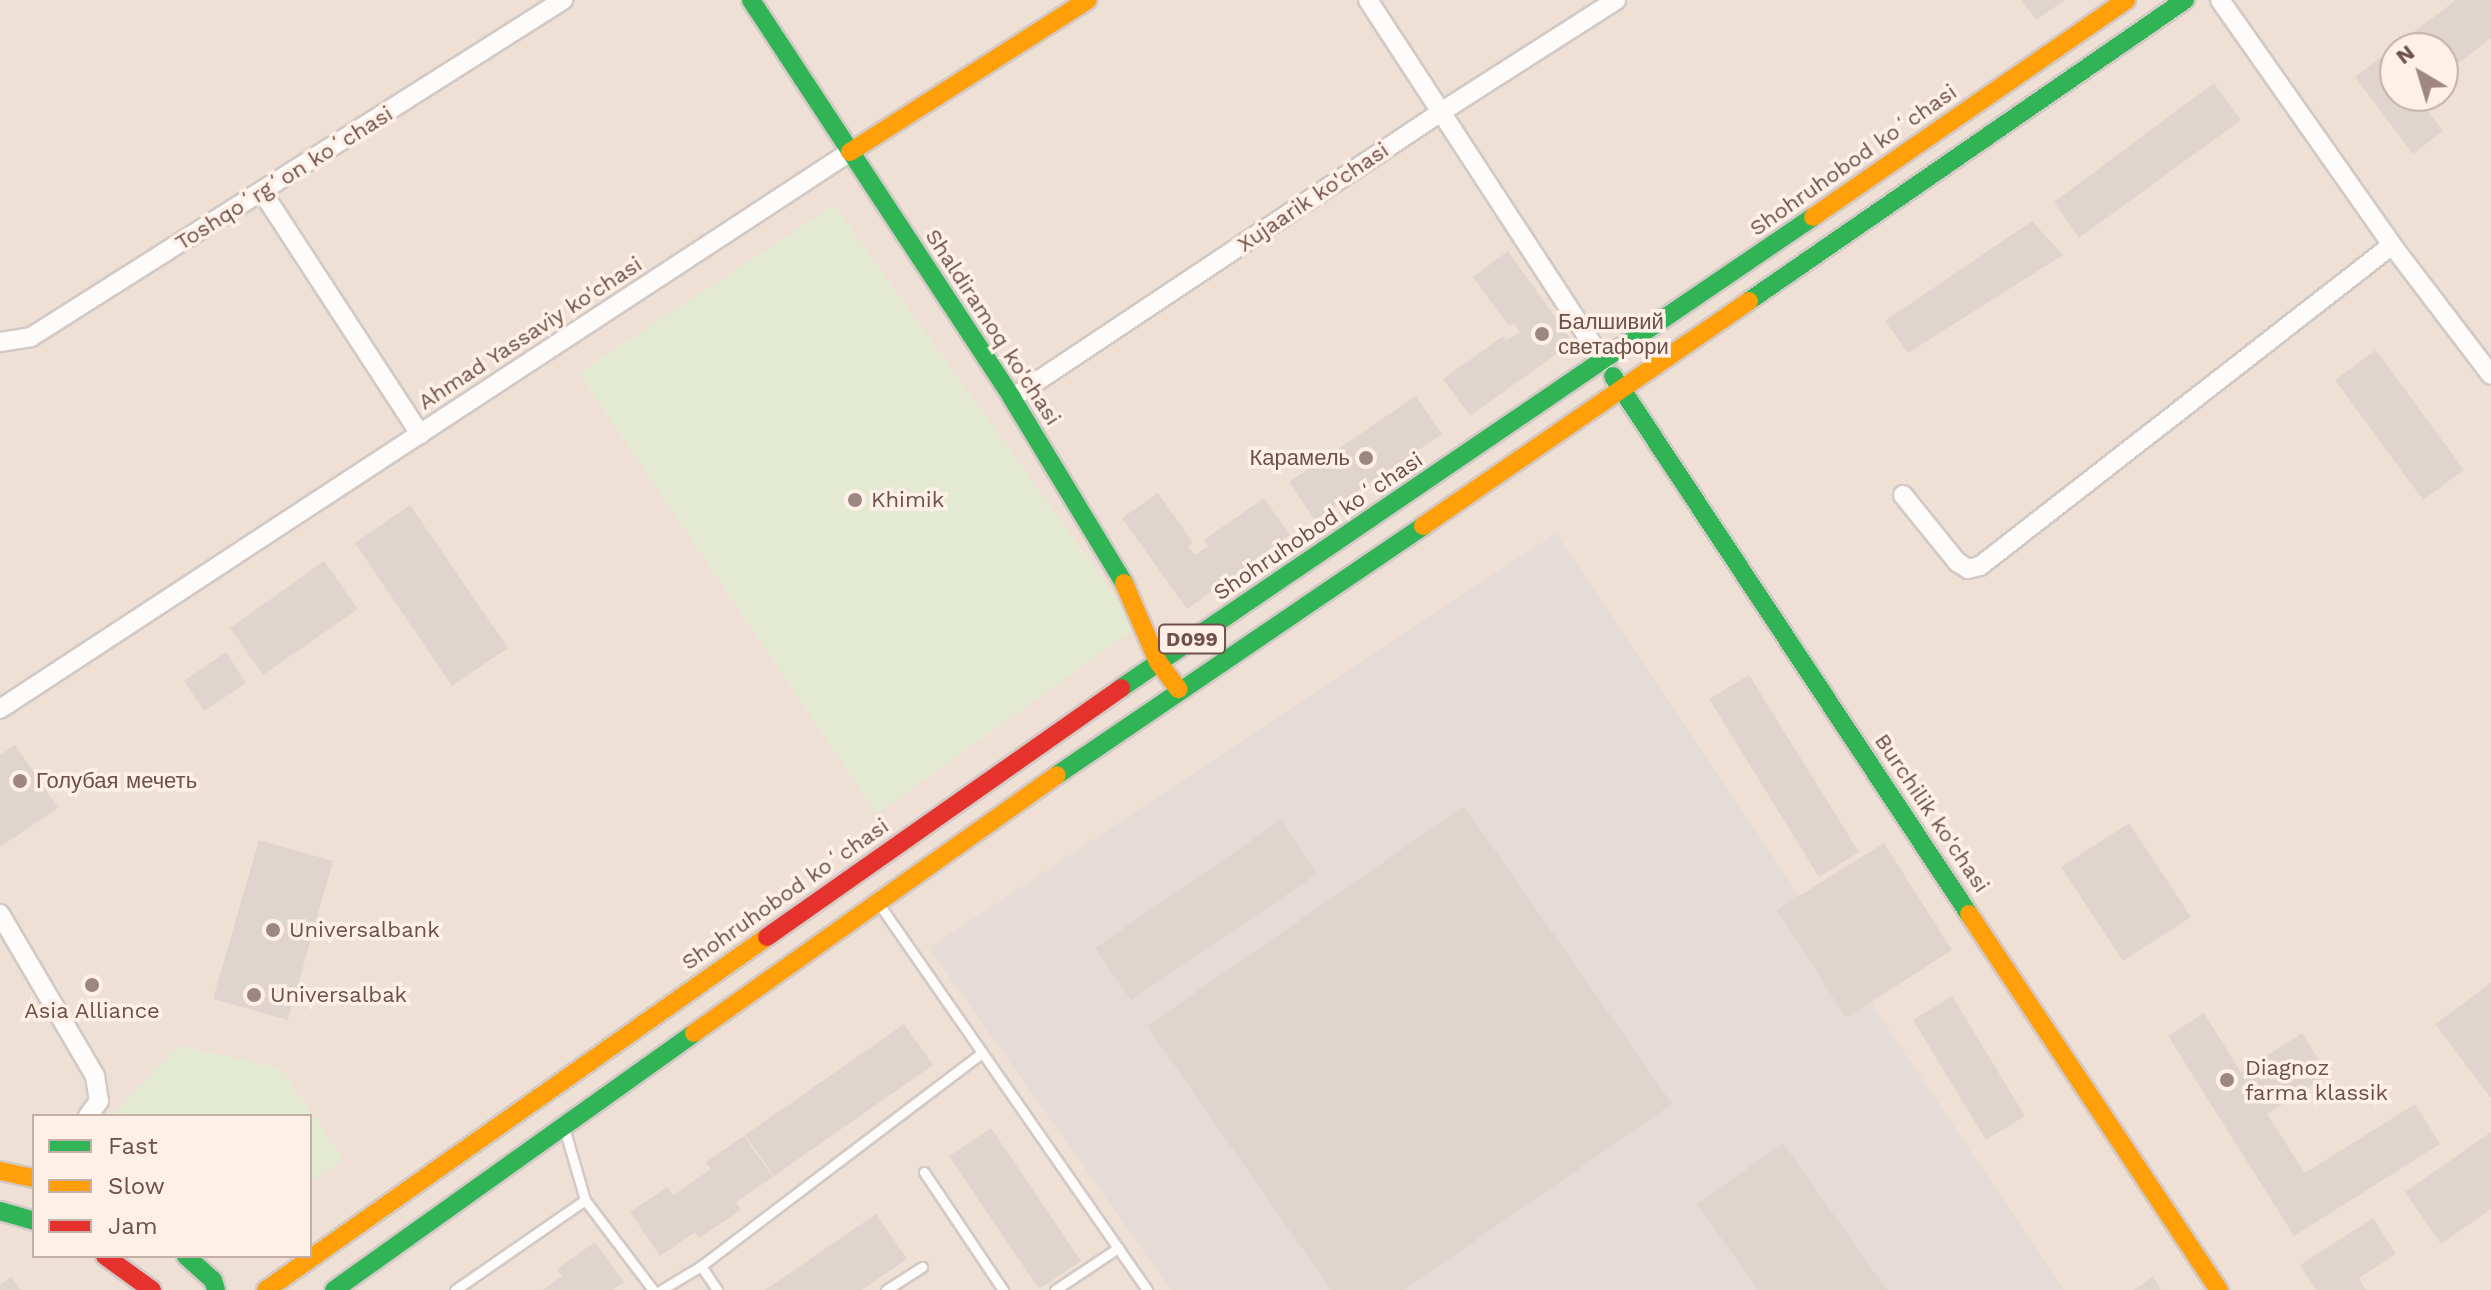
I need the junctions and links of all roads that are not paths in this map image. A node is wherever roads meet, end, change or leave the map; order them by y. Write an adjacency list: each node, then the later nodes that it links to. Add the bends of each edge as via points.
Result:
1 (563, 0): 11 (street, Toshqoʻrgʻon koʻchasi)
2 (751, 0): 10 (main road, Shaldiramoq ko'chasi)
3 (1088, 0): 10 (main road, Ahmad Yassaviy ko'chasi)
4 (1368, 0): 9 (street)
5 (1616, 0): 9 (street, Xujaarik ko'chasi)
6 (2126, 0): 14 (main road, Shohruhobod koʻchasi / D099)
7 (2185, 0): 16 (main road, D099)
8 (2220, 0): 12 (street)
9 (1441, 112): 14 (street); 17 (street, Xujaarik ko'chasi)
10 (850, 152): 17 (main road, Shaldiramoq ko'chasi); 18 (street, Ahmad Yassaviy ko'chasi)
11 (263, 193): 13 (street, Toshqoʻrgʻon koʻchasi, via 31,337); 18 (street)
12 (2392, 245): 15 (street); 19 (street, via 1980,566 1968,569 1957,562)
13 (0, 342)
14 (1604, 362): 16 (main road, Burchilik ko'chasi); 20 (main road, Shohruhobod koʻchasi / D099)
15 (2491, 375)
16 (1622, 389): 21 (main road, D099); 57 (main road, Burchilik ko'chasi)
17 (1012, 398): 20 (main road, Shaldiramoq ko'chasi, via 1119,572)
18 (420, 434): 22 (street, Ahmad Yassaviy ko'chasi)
19 (1903, 495)
20 (1158, 662): 21 (main road, Shaldiramoq ko'chasi); 34 (main road, Shohruhobod koʻchasi / D099)
21 (1178, 689): 23 (main road, D099)
22 (0, 709)
23 (877, 900): 25 (lane); 27 (main road, D099)
24 (0, 914): 26 (street, via 95,1076 99,1101)
25 (982, 1053): 36 (lane); 42 (lane)
26 (89, 1114)
27 (563, 1124): 31 (lane); 41 (main road, D099)
28 (0, 1171): 30 (main road)
29 (924, 1172): 54 (lane)
30 (31, 1174)
31 (585, 1200): 49 (lane); 50 (lane)
32 (0, 1211): 33 (main road)
33 (32, 1220)
34 (336, 1238): 35 (main road); 37 (main road, Shohruhobod koʻchasi / D099)
35 (312, 1242)
36 (1118, 1248): 55 (lane); 56 (lane)
37 (312, 1256)
38 (108, 1258): 44 (main road)
39 (188, 1258): 45 (main road, via 213,1280)
40 (309, 1258): 46 (main road, Shohruhobod koʻchasi / D099)
41 (372, 1261): 47 (main road, D099); 48 (main road)
42 (701, 1266): 51 (lane); 52 (lane)
43 (922, 1267): 53 (lane)
44 (152, 1290)
45 (216, 1290)
46 (266, 1290)
47 (334, 1290)
48 (359, 1290)
49 (455, 1290)
50 (653, 1290)
51 (661, 1290)
52 (717, 1290)
53 (886, 1290)
54 (1003, 1290)
55 (1055, 1290)
56 (1147, 1290)
57 (2219, 1290)

